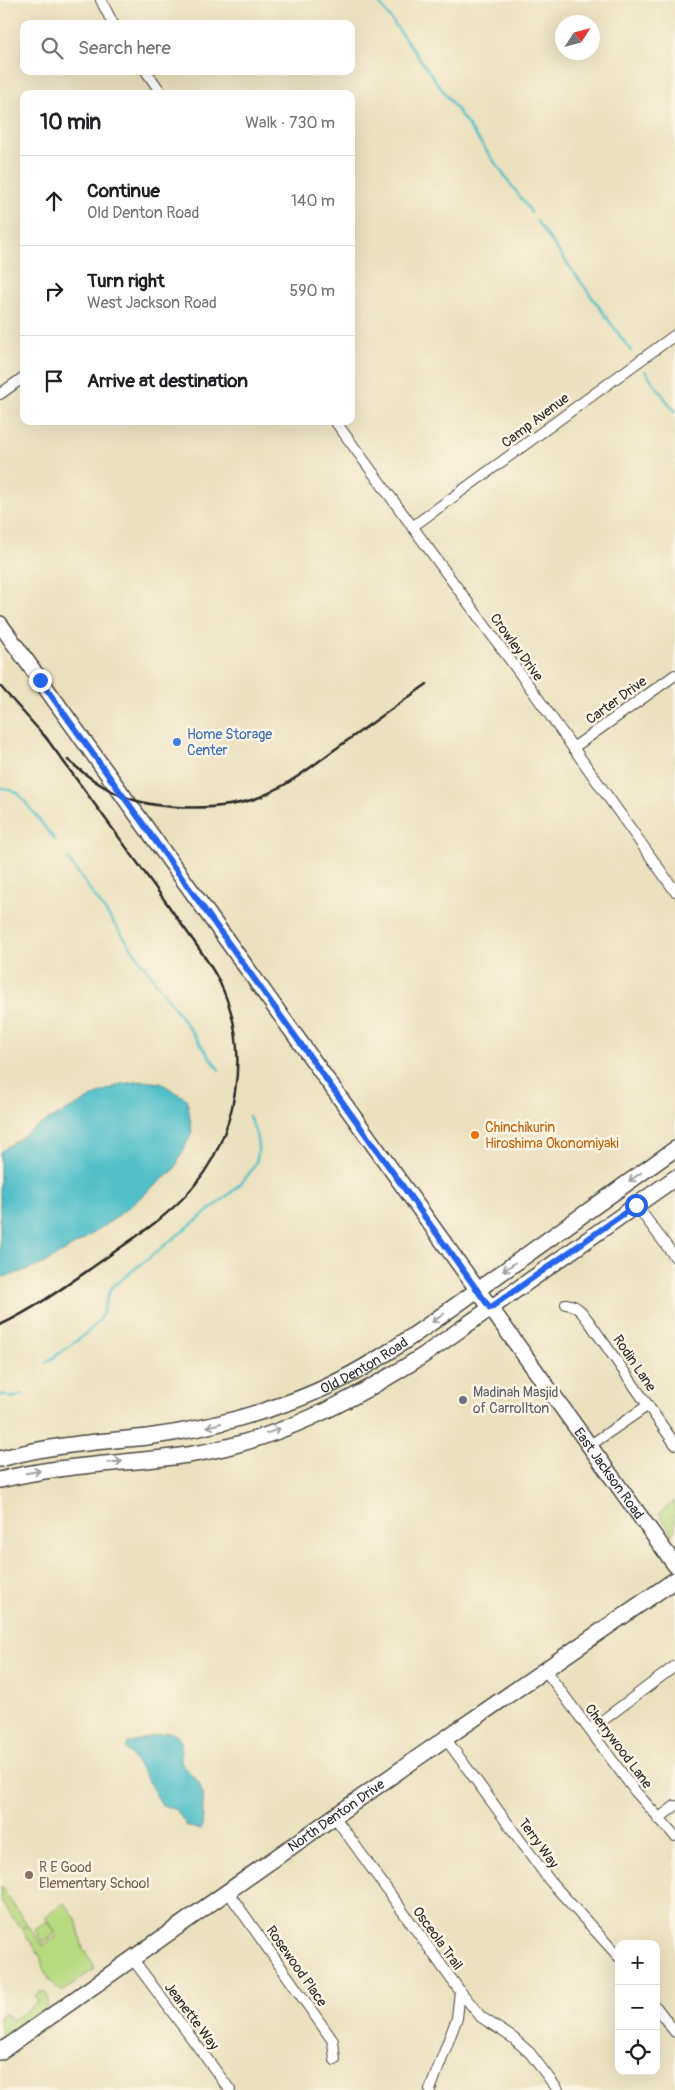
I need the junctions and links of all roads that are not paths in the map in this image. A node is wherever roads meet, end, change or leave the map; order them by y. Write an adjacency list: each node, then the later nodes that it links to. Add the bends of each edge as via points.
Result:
1 (101, 0): 2 (street)
2 (110, 20)
3 (149, 75): 4 (street)
4 (159, 90)
5 (675, 335): 9 (street, Camp Avenue)
6 (20, 380): 7 (street)
7 (0, 394)
8 (338, 425): 9 (street, Crowley Drive)
9 (412, 527): 12 (street, Crowley Drive)
10 (0, 624): 18 (street, East Jackson Road)
11 (675, 675): 12 (street, Carter Drive)
12 (573, 748): 13 (street, Crowley Drive)
13 (675, 892)
14 (675, 1148): 18 (street, Old Denton Road, one-way to 18)
15 (675, 1178): 16 (street, Old Denton Road)
16 (636, 1205): 17 (street); 20 (street, Old Denton Road)
17 (675, 1257)
18 (477, 1290): 20 (street, East Jackson Road); 23 (street, Old Denton Road, one-way to 23, via 395,1349 356,1372 289,1403 210,1426)
19 (566, 1304): 21 (street, Rodin Lane, via 578,1308 590,1322)
20 (490, 1308): 24 (street, East Jackson Road); 26 (street, Old Denton Road, one-way to 20, via 189,1454 251,1440 306,1420 382,1382)
21 (647, 1406): 22 (street, Rodin Lane); 24 (street)
22 (675, 1444)
23 (64, 1445): 25 (street, Old Denton Road); 26 (street)
24 (589, 1446): 28 (street, East Jackson Road)
25 (0, 1459)
26 (66, 1467): 27 (street, Old Denton Road, one-way to 26)
27 (0, 1480)
28 (675, 1565)
29 (675, 1580): 31 (street, North Denton Drive)
30 (675, 1666): 32 (street)
31 (545, 1670): 32 (street, Cherrywood Lane); 33 (street, North Denton Drive)
32 (590, 1730): 36 (street, Cherrywood Lane, via 634,1792)
33 (446, 1738): 35 (street, North Denton Drive); 39 (street, Terry Way, via 550,1882)
34 (675, 1806): 36 (street)
35 (334, 1816): 38 (street, North Denton Drive); 41 (street, Osceola Trail)
36 (658, 1819): 37 (street, Cherrywood Lane)
37 (675, 1836)
38 (228, 1892): 40 (street, North Denton Drive); 45 (street, Rosewood Place, via 334,2041)
39 (615, 1953)
40 (132, 1958): 44 (street, North Denton Drive); 46 (street, Jeanette Way)
41 (460, 1991): 47 (street, Osceola Trail, via 457,2018); 48 (street, via 481,2017 530,2053)
42 (660, 2012): 43 (street)
43 (675, 2032)
44 (0, 2052)
45 (335, 2060)
46 (230, 2090)
47 (430, 2090)
48 (558, 2090)

